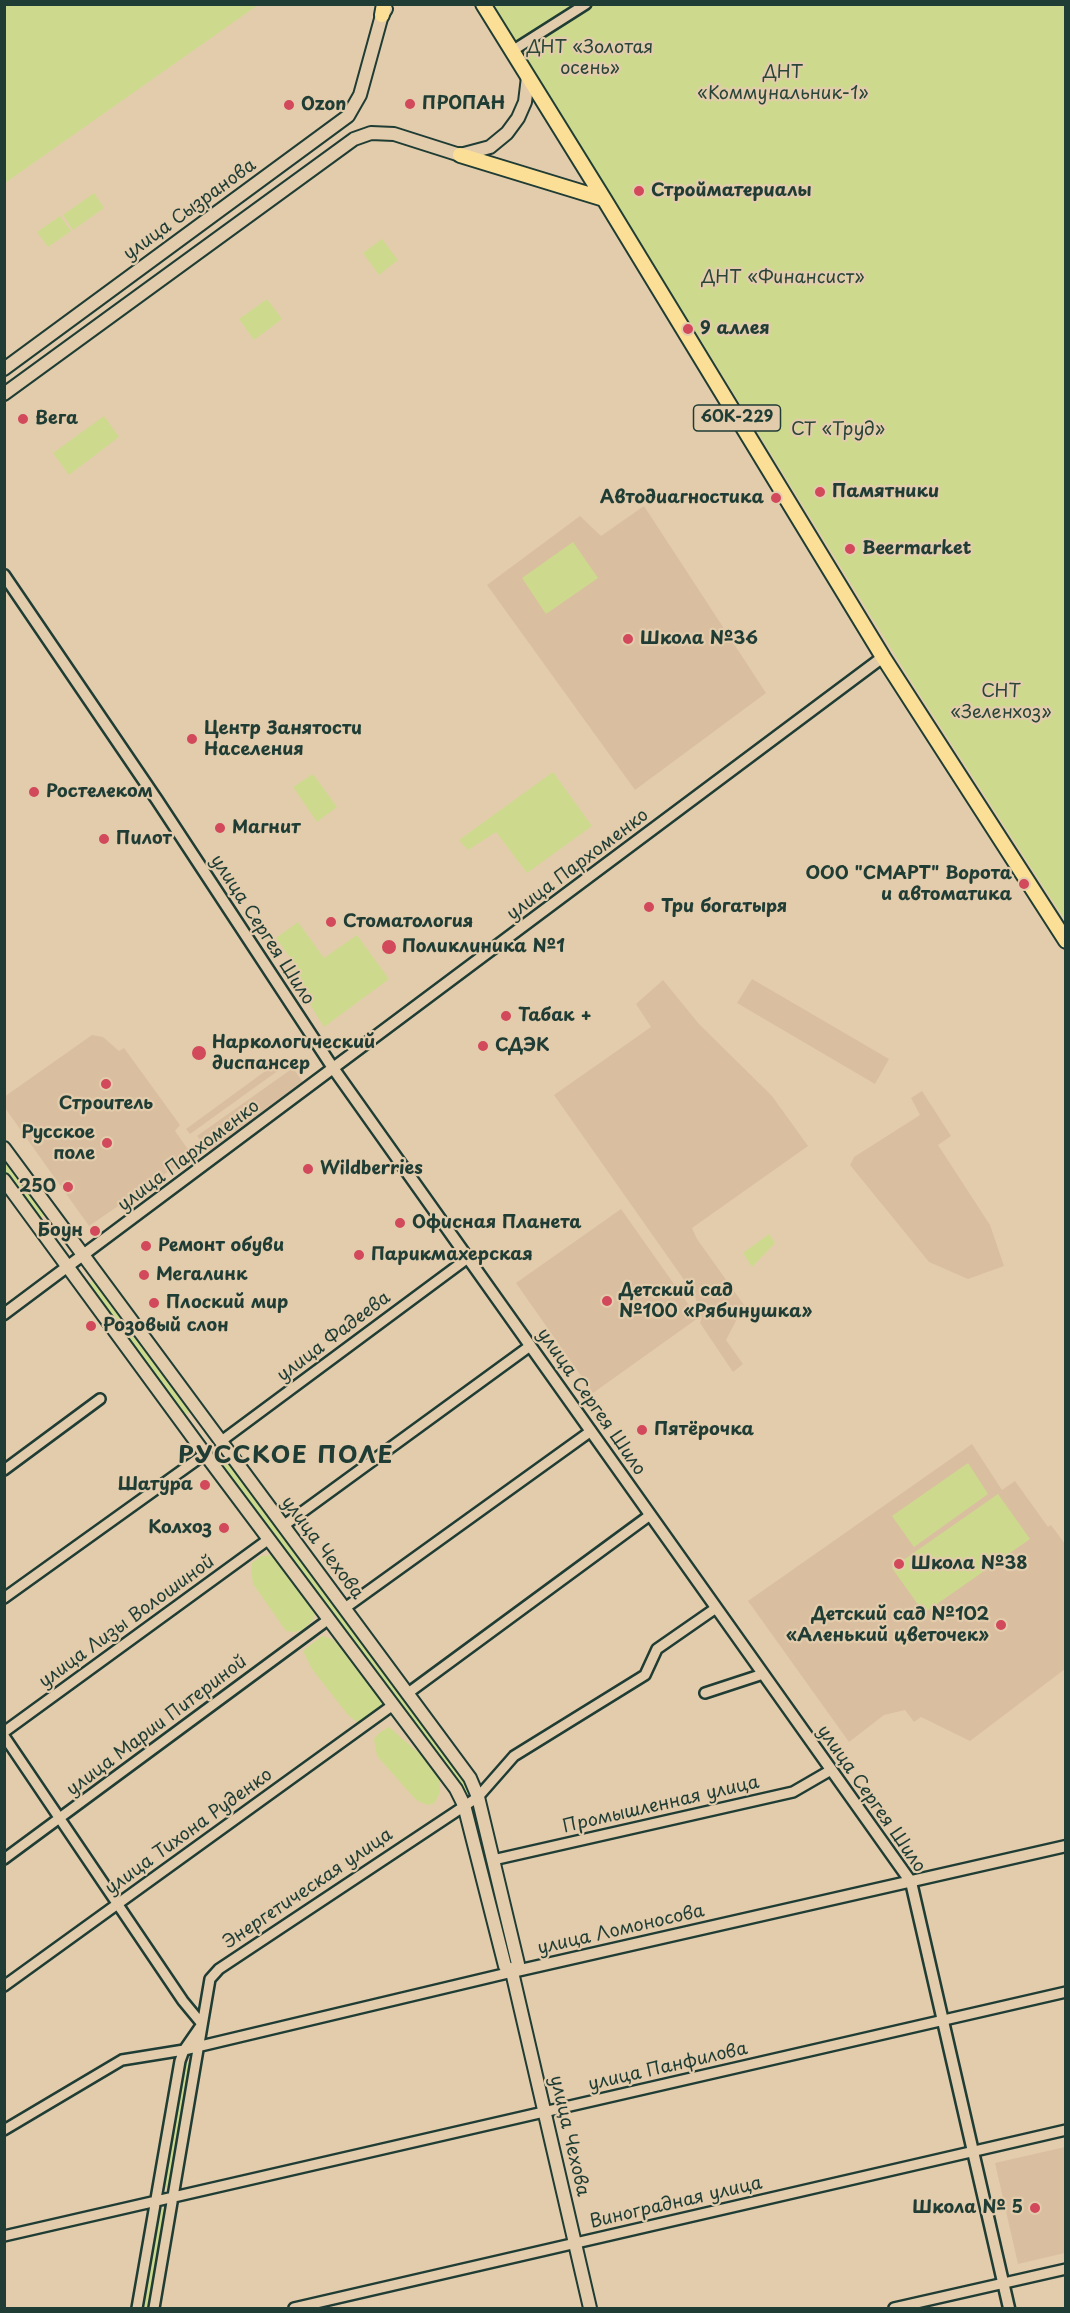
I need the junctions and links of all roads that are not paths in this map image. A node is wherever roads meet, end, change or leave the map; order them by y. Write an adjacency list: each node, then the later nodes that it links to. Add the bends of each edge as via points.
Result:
1 (483, 4): 4 (main road, 60К-229)
2 (586, 4): 4 (street)
3 (385, 8): 8 (main road, улица Сызранова, via 360,95 348,116)
4 (512, 51): 5 (main road, 60К-229)
5 (528, 76): 6 (main road, via 525,102 507,133 490,147); 7 (main road, 60К-229)
6 (460, 155): 7 (main road); 9 (main road, via 399,136 371,133 354,139)
7 (604, 199): 13 (main road, 60К-229)
8 (120, 283): 9 (main road); 10 (main road, улица Сызранова)
9 (133, 300): 11 (main road)
10 (4, 369)
11 (4, 394)
12 (4, 575): 15 (street, улица Сергея Шило)
13 (883, 657): 14 (main road, 60К-229); 15 (street, улица Пархоменко)
14 (1065, 941)
15 (333, 1068): 18 (street, улица Пархоменко); 19 (street, улица Сергея Шило)
16 (4, 1148): 18 (main road, улица Чехова)
17 (4, 1180): 20 (main road, улица Чехова)
18 (84, 1256): 20 (street, улица Пархоменко); 25 (main road, улица Чехова)
19 (468, 1258): 22 (street, улица Сергея Шило); 25 (street, улица Фадеева)
20 (69, 1267): 21 (street, улица Пархоменко); 26 (main road, улица Чехова)
21 (4, 1314)
22 (530, 1346): 24 (street, улица Сергея Шило); 29 (street)
23 (100, 1399): 27 (street)
24 (591, 1431): 28 (street, улица Сергея Шило); 32 (street)
25 (220, 1442): 26 (main road); 29 (main road, улица Чехова)
26 (206, 1454): 30 (main road, улица Чехова); 31 (street)
27 (4, 1470)
28 (650, 1515): 33 (street, улица Сергея Шило); 36 (street)
29 (283, 1526): 32 (main road, улица Чехова)
30 (269, 1539): 34 (main road, улица Чехова); 39 (street, улица Лизы Волошиной)
31 (4, 1598)
32 (345, 1608): 36 (main road, улица Чехова)
33 (716, 1608): 35 (street, улица Сергея Шило); 41 (street, via 657,1649 645,1675 514,1756)
34 (329, 1619): 38 (main road, улица Чехова); 43 (street, улица Марии Питериной)
35 (763, 1674): 37 (street); 40 (street, улица Сергея Шило)
36 (408, 1693): 41 (main road, улица Чехова, via 463,1766)
37 (705, 1693)
38 (393, 1705): 42 (main road, улица Чехова); 48 (street, улица Тихона Руденко)
39 (4, 1734): 43 (street)
40 (831, 1770): 46 (street, Промышленная улица, via 794,1792); 47 (street, улица Сергея Шило)
41 (478, 1797): 42 (street, Энергетическая улица); 46 (main road, улица Чехова)
42 (464, 1805): 49 (main road, улица Чехова, via 505,1966); 53 (street, Энергетическая улица, via 219,1969 210,1979)
43 (60, 1818): 45 (street, улица Марии Питериной); 48 (street)
44 (1065, 1846): 47 (street, улица Ломоносова)
45 (4, 1859)
46 (493, 1860): 49 (main road, улица Чехова, via 518,1964)
47 (911, 1882): 49 (street, улица Ломоносова); 52 (street, улица Сергея Шило)
48 (118, 1904): 50 (street, улица Тихона Руденко); 53 (street)
49 (512, 1972): 54 (street, улица Ломоносова); 56 (main road, улица Чехова)
50 (4, 1986)
51 (1065, 1992): 52 (street, улица Панфилова)
52 (943, 2020): 56 (street, улица Панфилова); 59 (street, улица Сергея Шило)
53 (202, 2024): 54 (street, Энергетическая улица); 55 (street, Энергетическая улица)
54 (200, 2046): 55 (street, улица Ломоносова); 60 (street, Энергетическая улица)
55 (184, 2050): 57 (street, улица Ломоносова, via 122,2060); 61 (street, Энергетическая улица)
56 (545, 2112): 60 (street, улица Панфилова); 63 (main road, улица Чехова)
57 (4, 2130)
58 (1065, 2130): 59 (street, Виноградная улица)
59 (973, 2151): 63 (street, Виноградная улица); 65 (street, улица Сергея Шило)
60 (173, 2198): 61 (street, улица Панфилова); 67 (street, Энергетическая улица)
61 (156, 2202): 62 (street, улица Панфилова); 66 (street, Энергетическая улица)
62 (4, 2236)
63 (575, 2243): 68 (street, Виноградная улица); 69 (main road, улица Чехова)
64 (1065, 2269): 65 (street)
65 (1004, 2283): 70 (street); 71 (street, улица Сергея Шило)
66 (137, 2308)
67 (154, 2308)
68 (294, 2308)
69 (590, 2308)
70 (894, 2308)
71 (1009, 2308)

